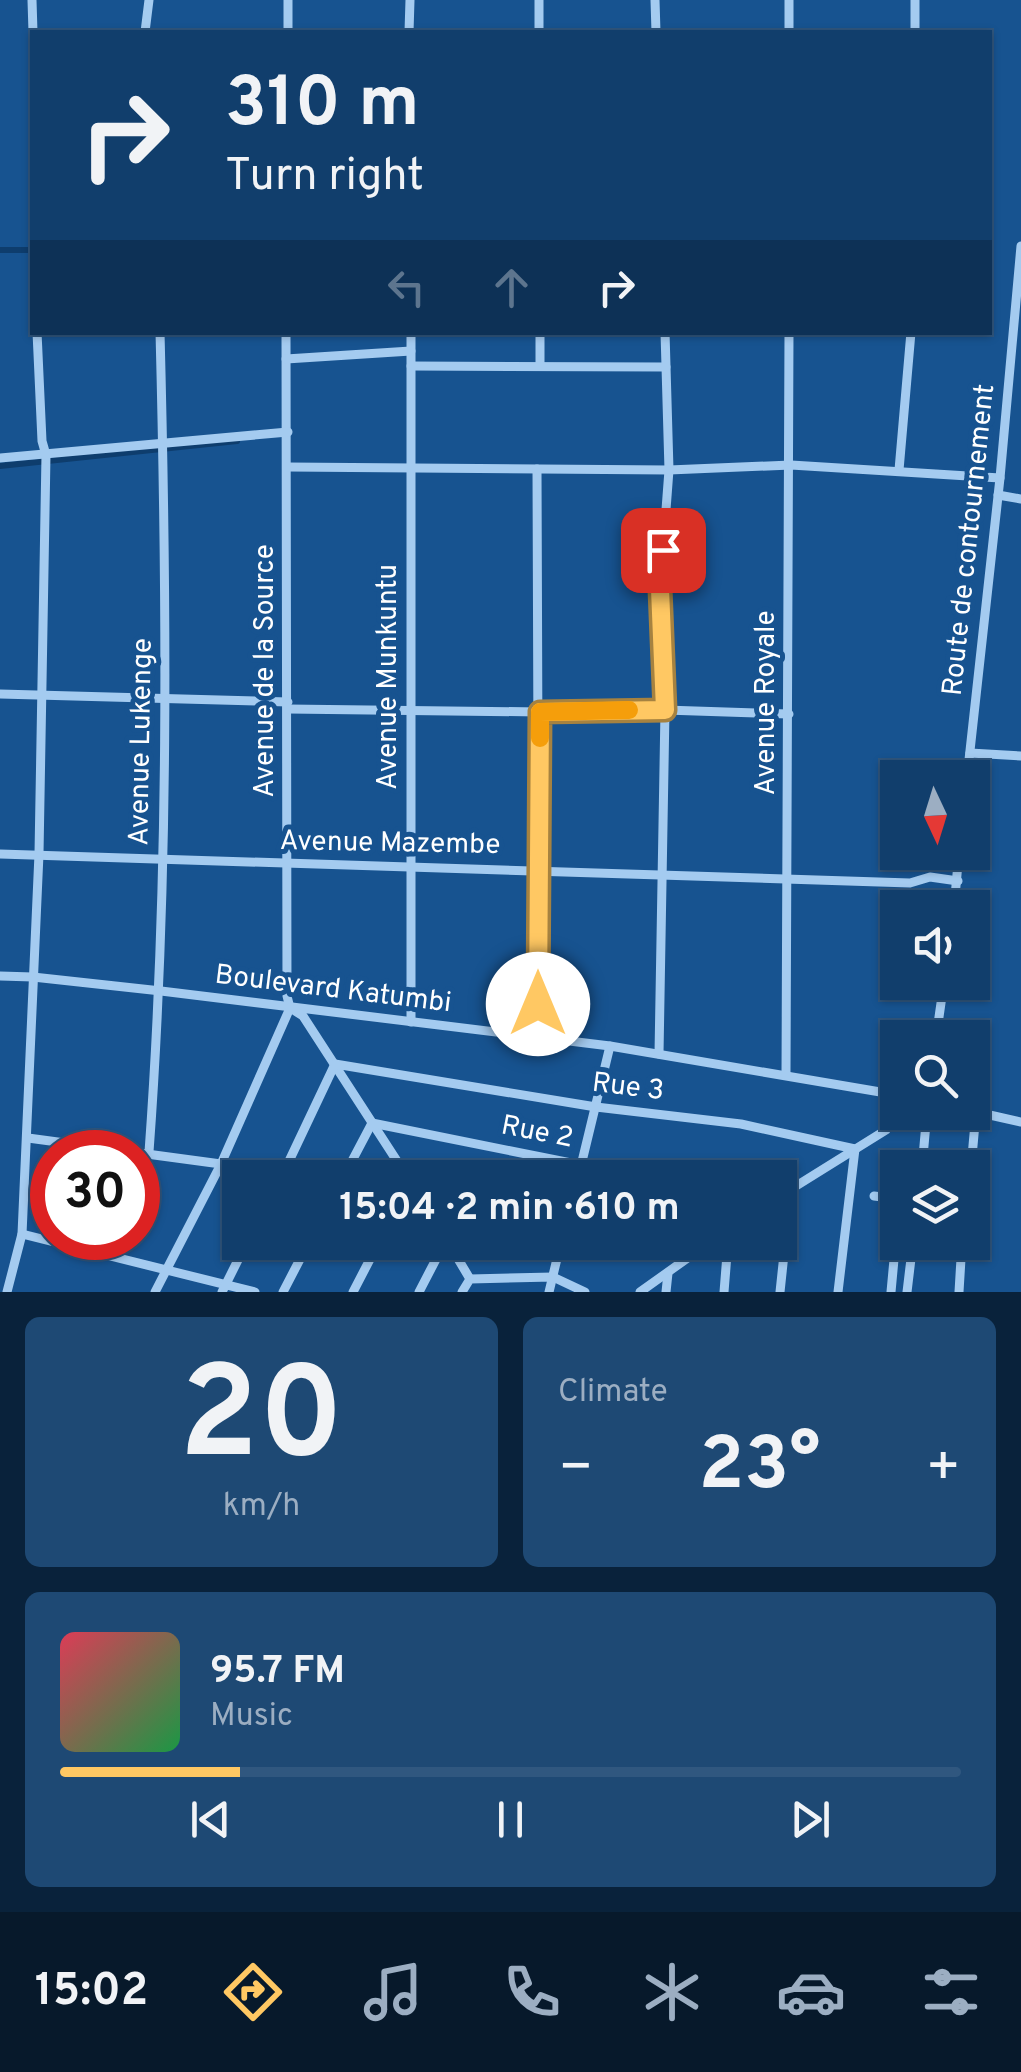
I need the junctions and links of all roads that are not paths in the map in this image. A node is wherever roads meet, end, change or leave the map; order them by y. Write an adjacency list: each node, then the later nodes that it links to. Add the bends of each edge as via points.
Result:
1 (32, 0): 9 (street)
2 (150, 0): 10 (street)
3 (288, 0): 11 (street)
4 (410, 0): 12 (street)
5 (539, 0): 13 (street)
6 (656, 0): 14 (street)
7 (789, 0): 15 (street)
8 (916, 0): 16 (street)
9 (33, 30)
10 (145, 30)
11 (288, 30)
12 (409, 30)
13 (539, 30)
14 (656, 30)
15 (789, 30)
16 (915, 30)
17 (1021, 247): 41 (street, Route de contournement)
18 (38, 335): 33 (street)
19 (160, 335): 32 (street, Avenue Lukenge)
20 (286, 335): 27 (street, Avenue de la Source)
21 (411, 335): 26 (street, Avenue Munkuntu)
22 (540, 335): 28 (street)
23 (665, 335): 30 (street)
24 (789, 335): 35 (street, Avenue Royale)
25 (911, 335): 40 (street)
26 (411, 351): 27 (street); 29 (street, Avenue Munkuntu)
27 (286, 359): 31 (street, Avenue de la Source)
28 (540, 364): 29 (street); 30 (street)
29 (411, 366): 37 (street, Avenue Munkuntu)
30 (666, 367): 39 (street)
31 (288, 432): 32 (street); 36 (street, Avenue de la Source)
32 (163, 443): 33 (street); 46 (street, Avenue Lukenge)
33 (46, 455): 34 (street); 45 (street)
34 (0, 458)
35 (791, 465): 39 (street); 40 (street); 51 (street, Avenue Royale)
36 (288, 467): 37 (street); 47 (street, Avenue de la Source)
37 (410, 468): 38 (street); 48 (street, Avenue Munkuntu)
38 (537, 469): 39 (street); 50 (street)
39 (669, 470): 49 (street, via 660,589)
40 (899, 470): 41 (street)
41 (1000, 478): 42 (street, Route de contournement)
42 (998, 495): 43 (street); 52 (street, Route de contournement)
43 (1021, 499)
44 (0, 694): 45 (street)
45 (43, 695): 46 (street); 56 (street)
46 (167, 699): 47 (street); 57 (street, Avenue Lukenge)
47 (288, 705): 48 (street); 58 (street, Avenue de la Source)
48 (411, 709): 50 (street); 59 (street, Avenue Munkuntu)
49 (665, 710): 50 (street); 51 (street); 62 (street)
50 (540, 712): 60 (street)
51 (789, 714): 63 (street, Avenue Royale)
52 (970, 753): 53 (street); 54 (street, Route de contournement)
53 (1021, 756)
54 (969, 760)
55 (0, 854): 56 (street, Avenue Mazembe)
56 (39, 854): 57 (street, Avenue Mazembe); 67 (street)
57 (163, 859): 58 (street, Avenue Mazembe); 68 (street, Avenue Lukenge)
58 (289, 864): 59 (street, Avenue Mazembe); 69 (street, Avenue de la Source)
59 (412, 868): 60 (street, Avenue Mazembe); 70 (street, Avenue Munkuntu)
60 (538, 870): 62 (street, Avenue Mazembe); 71 (street)
61 (958, 870): 64 (street)
62 (663, 874): 63 (street, Avenue Mazembe); 73 (street)
63 (788, 879): 64 (street, Avenue Mazembe); 75 (street, Avenue Royale)
64 (958, 881): 65 (street)
65 (957, 890)
66 (0, 976): 67 (street, Boulevard Katumbi)
67 (33, 977): 68 (street, Boulevard Katumbi); 83 (street)
68 (161, 991): 69 (street, Boulevard Katumbi); 81 (street, Avenue Lukenge)
69 (290, 1008): 70 (street, Boulevard Katumbi); 74 (street, via 303,1016); 91 (street)
70 (411, 1022): 71 (street, Boulevard Katumbi)
71 (538, 1037): 72 (street, Boulevard Katumbi)
72 (610, 1046): 73 (street, Boulevard Katumbi); 77 (street)
73 (659, 1054): 75 (street, Boulevard Katumbi)
74 (335, 1064): 77 (street, Rue 3); 80 (street); 86 (street)
75 (786, 1074): 76 (street, Boulevard Katumbi)
76 (880, 1091)
77 (596, 1107): 84 (street, Rue 3, via 742,1124); 90 (street)
78 (990, 1115): 79 (street)
79 (1021, 1122)
80 (372, 1123): 87 (street); 88 (street); 89 (street, Rue 2)
81 (151, 1130)
82 (886, 1130): 84 (street)
83 (28, 1138): 95 (street)
84 (855, 1149): 92 (street); 130 (street)
85 (160, 1154): 91 (street)
86 (289, 1160)
87 (352, 1160)
88 (396, 1160)
89 (557, 1160)
90 (583, 1160)
91 (221, 1164): 110 (street)
92 (797, 1181)
93 (874, 1196): 94 (street)
94 (880, 1196)
95 (22, 1234): 109 (street); 110 (street)
96 (239, 1260): 115 (street)
97 (300, 1260): 120 (street)
98 (370, 1260): 121 (street)
99 (436, 1260): 122 (street)
100 (458, 1260): 113 (street)
101 (557, 1260): 112 (street)
102 (685, 1260): 111 (street)
103 (727, 1260): 128 (street)
104 (782, 1260): 129 (street)
105 (894, 1260): 114 (street)
106 (911, 1260): 116 (street)
107 (961, 1260): 131 (street)
108 (0, 1261): 109 (street)
109 (14, 1264): 117 (street)
110 (166, 1270): 115 (street); 118 (street)
111 (668, 1273): 126 (street); 127 (street)
112 (553, 1277): 113 (street); 124 (street); 125 (street)
113 (470, 1279): 123 (street)
114 (891, 1288): 116 (street)
115 (224, 1289): 119 (street)
116 (907, 1289)
117 (7, 1292)
118 (155, 1292)
119 (255, 1292)
120 (283, 1292)
121 (353, 1292)
122 (419, 1292)
123 (462, 1292)
124 (549, 1292)
125 (585, 1292)
126 (640, 1292)
127 (666, 1292)
128 (724, 1292)
129 (780, 1292)
130 (838, 1292)
131 (959, 1292)

